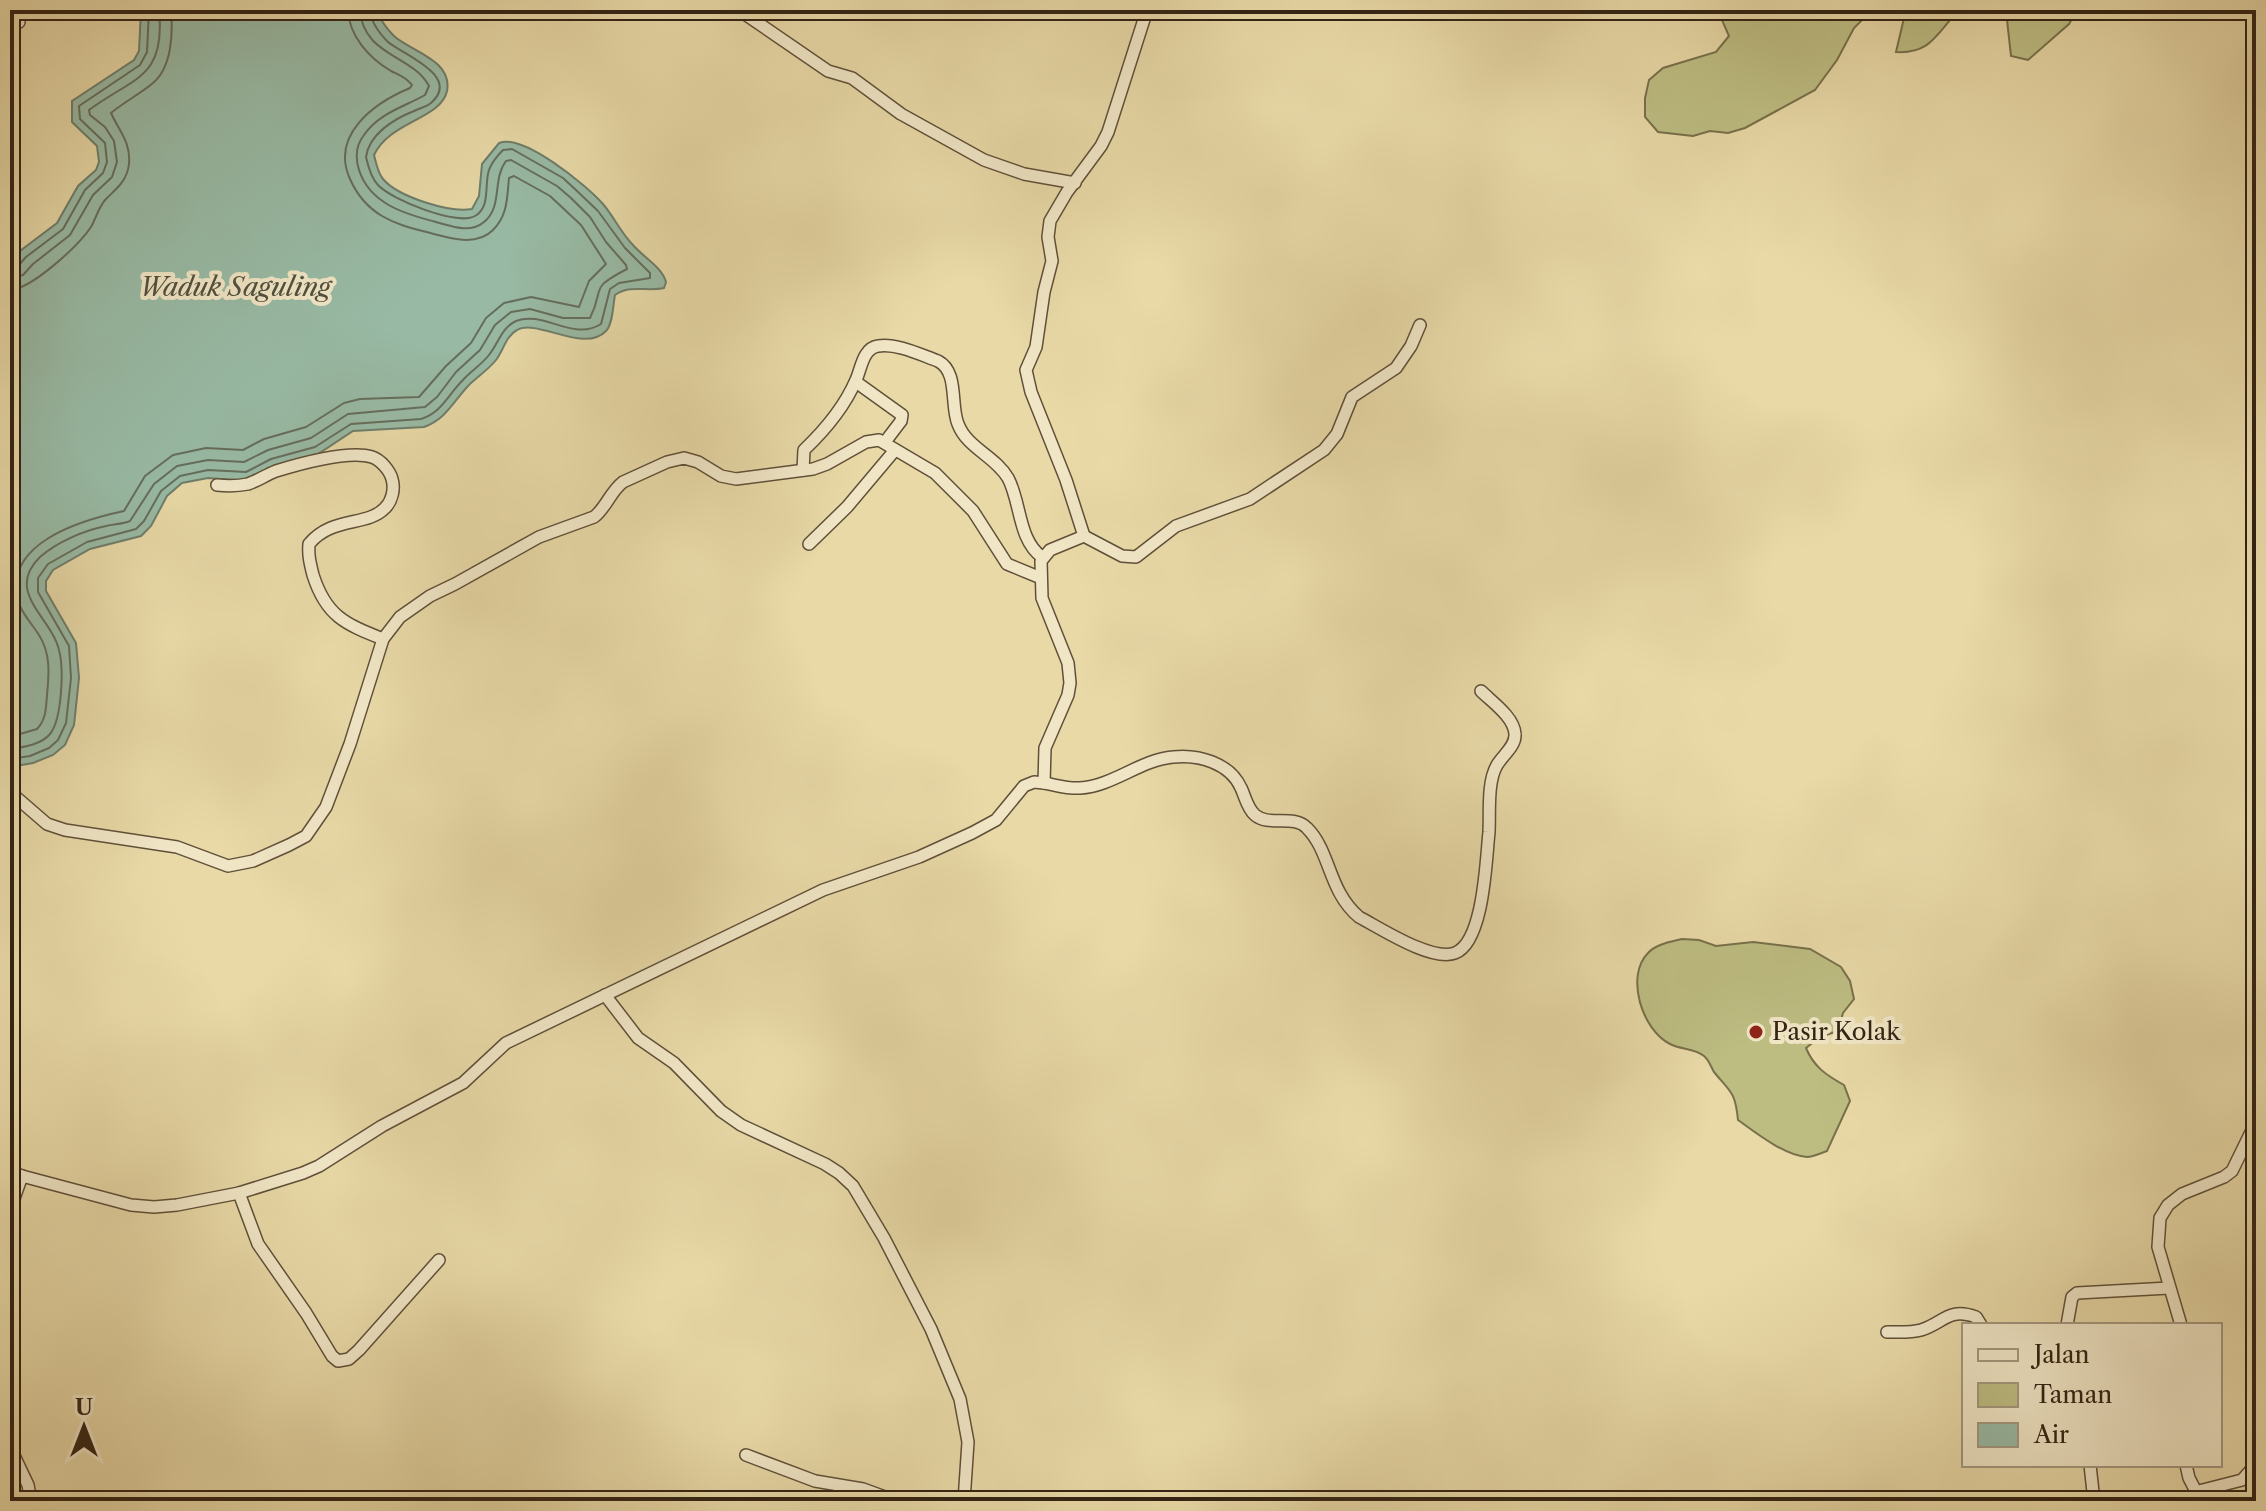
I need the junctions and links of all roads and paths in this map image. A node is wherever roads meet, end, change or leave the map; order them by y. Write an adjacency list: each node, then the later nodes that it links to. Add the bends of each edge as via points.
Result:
1 (739, 10): 3 (street, via 828,71 857,82 905,117 984,160)
2 (1147, 10): 3 (street, via 1108,132)
3 (1075, 183): 9 (street, via 1047,230 1052,261 1026,374)
4 (1420, 325): 9 (street, via 1396,368 1352,397 1331,443 1261,493 1176,526 1136,557 1122,556)
5 (856, 382): 6 (street, via 902,415); 7 (street, via 826,430 804,450); 11 (street, via 866,354 875,346 944,364 960,431 1005,473 1029,543)
6 (890, 446): 7 (street, via 866,442 827,464); 10 (street, via 847,507); 12 (street, via 927,466 963,500 1007,564)
7 (803, 470): 13 (street, via 736,479 691,459 667,462 623,482 594,517 539,537 412,606)
8 (217, 485): 13 (street, via 247,484 327,459 370,457 381,462 392,479 385,508 324,530 309,544 308,557 325,606 359,630)
9 (1084, 536): 11 (street)
10 (809, 544)
11 (1042, 557): 12 (street)
12 (1041, 578): 15 (street, via 1042,598 1070,673 1068,695 1045,748)
13 (383, 639): 16 (street, via 334,790 320,817 306,836 253,861 228,866 177,847 65,830 47,824)
14 (1481, 691): 15 (street, via 1509,719 1515,733 1494,772 1475,925 1469,941 1454,954 1434,954 1359,917 1335,888 1309,829 1258,817 1235,777 1214,763 1174,756 1090,787)
15 (1044, 783): 17 (street, via 1024,786 996,820 972,833 823,890)
16 (10, 792)
17 (605, 995): 20 (street, via 506,1043 463,1083 319,1166); 36 (street, via 638,1038 674,1063 721,1111 825,1164 853,1186 931,1329 960,1399 968,1442)
18 (2256, 1122): 23 (street, via 2232,1171 2182,1194 2160,1218 2158,1247)
19 (16, 1174): 20 (street, via 131,1205 177,1205); 21 (street)
20 (239, 1193): 22 (street, via 258,1244 338,1361 359,1350)
21 (10, 1210)
22 (439, 1260)
23 (2169, 1288): 25 (street, via 2077,1293); 26 (street)
24 (1980, 1323): 27 (street, via 1960,1312 1916,1332)
25 (2067, 1323)
26 (2180, 1323)
27 (1887, 1332)
28 (10, 1447): 34 (street)
29 (746, 1455): 35 (street, via 815,1481)
30 (2256, 1464): 33 (street, via 2231,1485)
31 (2090, 1467): 37 (street)
32 (2187, 1467): 33 (street)
33 (2198, 1496)
34 (31, 1501)
35 (896, 1501)
36 (964, 1501)
37 (2094, 1501)

